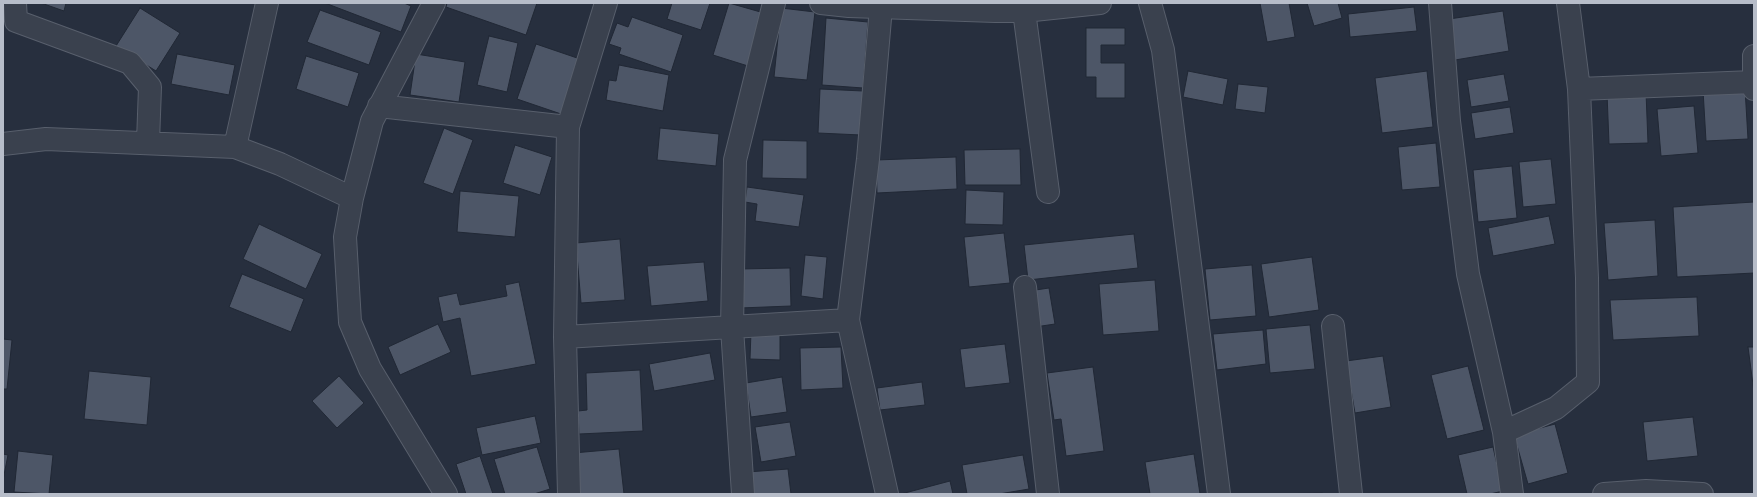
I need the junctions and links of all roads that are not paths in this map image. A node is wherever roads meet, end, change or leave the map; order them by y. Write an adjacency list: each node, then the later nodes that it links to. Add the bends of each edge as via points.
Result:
1 (14, 3): 19 (street, via 16,22 130,63 150,87)
2 (267, 3): 21 (street)
3 (434, 3): 17 (street)
4 (606, 3): 18 (street)
5 (774, 3): 27 (street, via 735,160)
6 (821, 3): 11 (street)
7 (1100, 3): 13 (street)
8 (1150, 3): 36 (street, via 1163,50)
9 (1440, 3): 29 (street, via 1449,121 1468,274)
10 (1568, 3): 16 (street)
11 (881, 7): 12 (street); 25 (street, via 868,159)
12 (995, 7): 13 (street)
13 (1024, 10): 22 (street)
14 (1754, 56): 15 (street)
15 (1754, 86): 16 (street)
16 (1578, 89): 29 (street, via 1587,278 1588,382 1556,408)
17 (379, 106): 18 (street); 23 (street, via 372,121)
18 (568, 127): 28 (street)
19 (148, 142): 20 (street, via 46,139); 21 (street)
20 (3, 144)
21 (235, 147): 23 (street, via 280,164)
22 (1048, 192)
23 (352, 198): 31 (street, via 345,237 350,322 370,369)
24 (1025, 287): 35 (street)
25 (848, 320): 27 (street); 34 (street)
26 (1333, 326): 37 (street)
27 (732, 328): 28 (street); 33 (street)
28 (565, 337): 32 (street)
29 (1504, 432): 38 (street)
30 (1646, 492): 39 (street); 40 (street)
31 (446, 494)
32 (569, 494)
33 (743, 494)
34 (887, 494)
35 (1048, 494)
36 (1219, 494)
37 (1351, 494)
38 (1512, 494)
39 (1604, 494)
40 (1702, 494)

